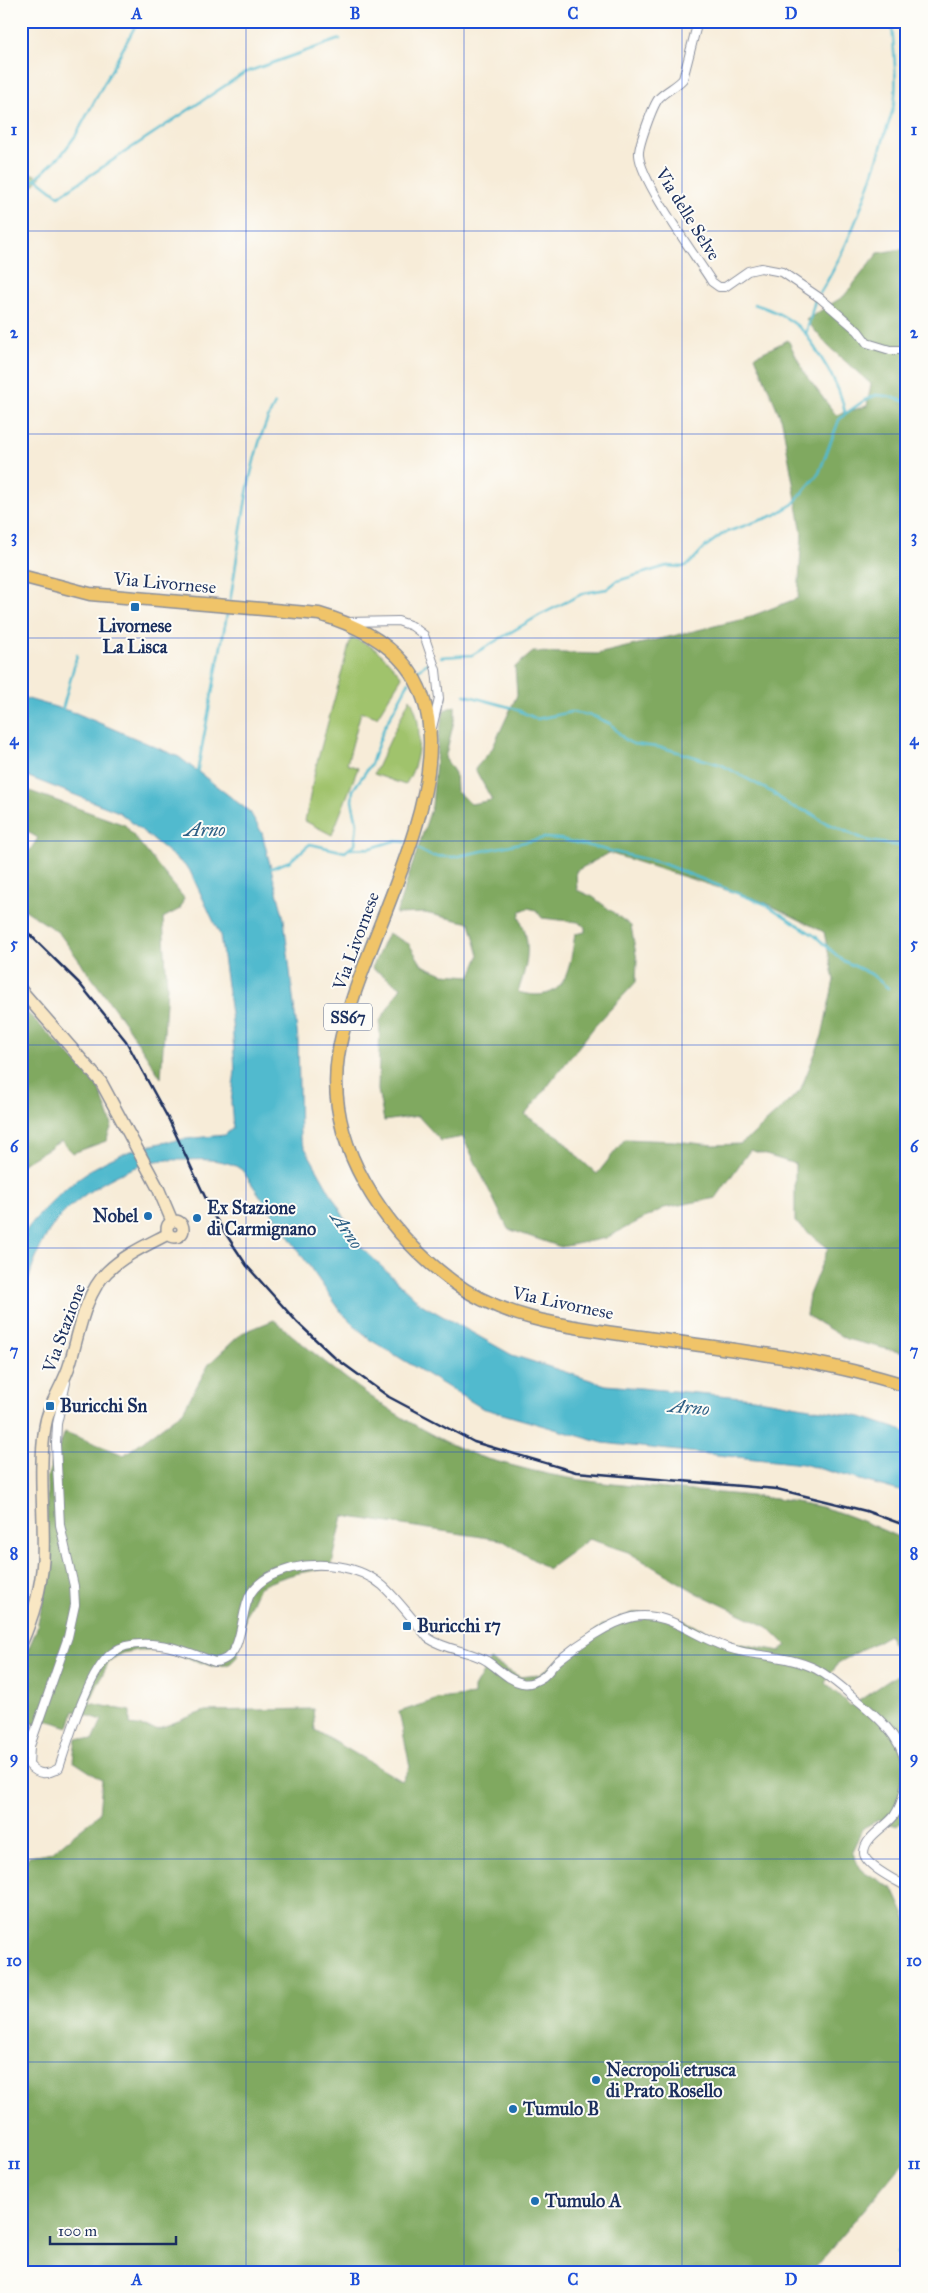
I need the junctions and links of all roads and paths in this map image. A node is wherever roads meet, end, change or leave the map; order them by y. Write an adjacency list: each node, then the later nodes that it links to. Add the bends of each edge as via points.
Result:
1 (698, 21): 2 (street, Via delle Selve, via 683,79 677,87 659,98 638,153 656,194 712,282 719,287 725,287 748,271 761,268 782,272 820,298 867,343 890,350)
2 (907, 350)
3 (21, 576): 4 (main road, Via Livornese / SS67, via 90,594 318,614)
4 (347, 622): 5 (main road, Via Livornese / SS67, via 372,635 407,668 420,690 429,716); 5 (street, via 398,621 424,635 436,670 439,698)
5 (430, 734): 8 (main road, Via Livornese / SS67, via 427,785 420,813 360,976 338,1057 341,1123 351,1159 369,1191 420,1254 452,1282 515,1314 603,1331 835,1366)
6 (21, 990): 7 (street, Via Stazione, via 101,1082 158,1188 172,1221 167,1226 168,1234 122,1260 94,1289)
7 (68, 1371): 9 (street, Via Stazione, via 45,1425 43,1560 37,1600); 10 (street, via 56,1444 60,1525 74,1586 75,1605 68,1637 30,1746 29,1765 35,1771 43,1774 59,1768 96,1672 111,1654 120,1648 150,1644 163,1645 215,1662 223,1661 238,1642 243,1610 258,1583 280,1571 316,1563 327,1564 372,1578 428,1638 487,1661 523,1684 543,1677 558,1660 605,1629 634,1617 665,1619 719,1645 798,1661 816,1669 878,1716 901,1746 906,1772 902,1801 895,1816 865,1846 864,1854 868,1862)
8 (907, 1386)
9 (21, 1644)
10 (907, 1887)

